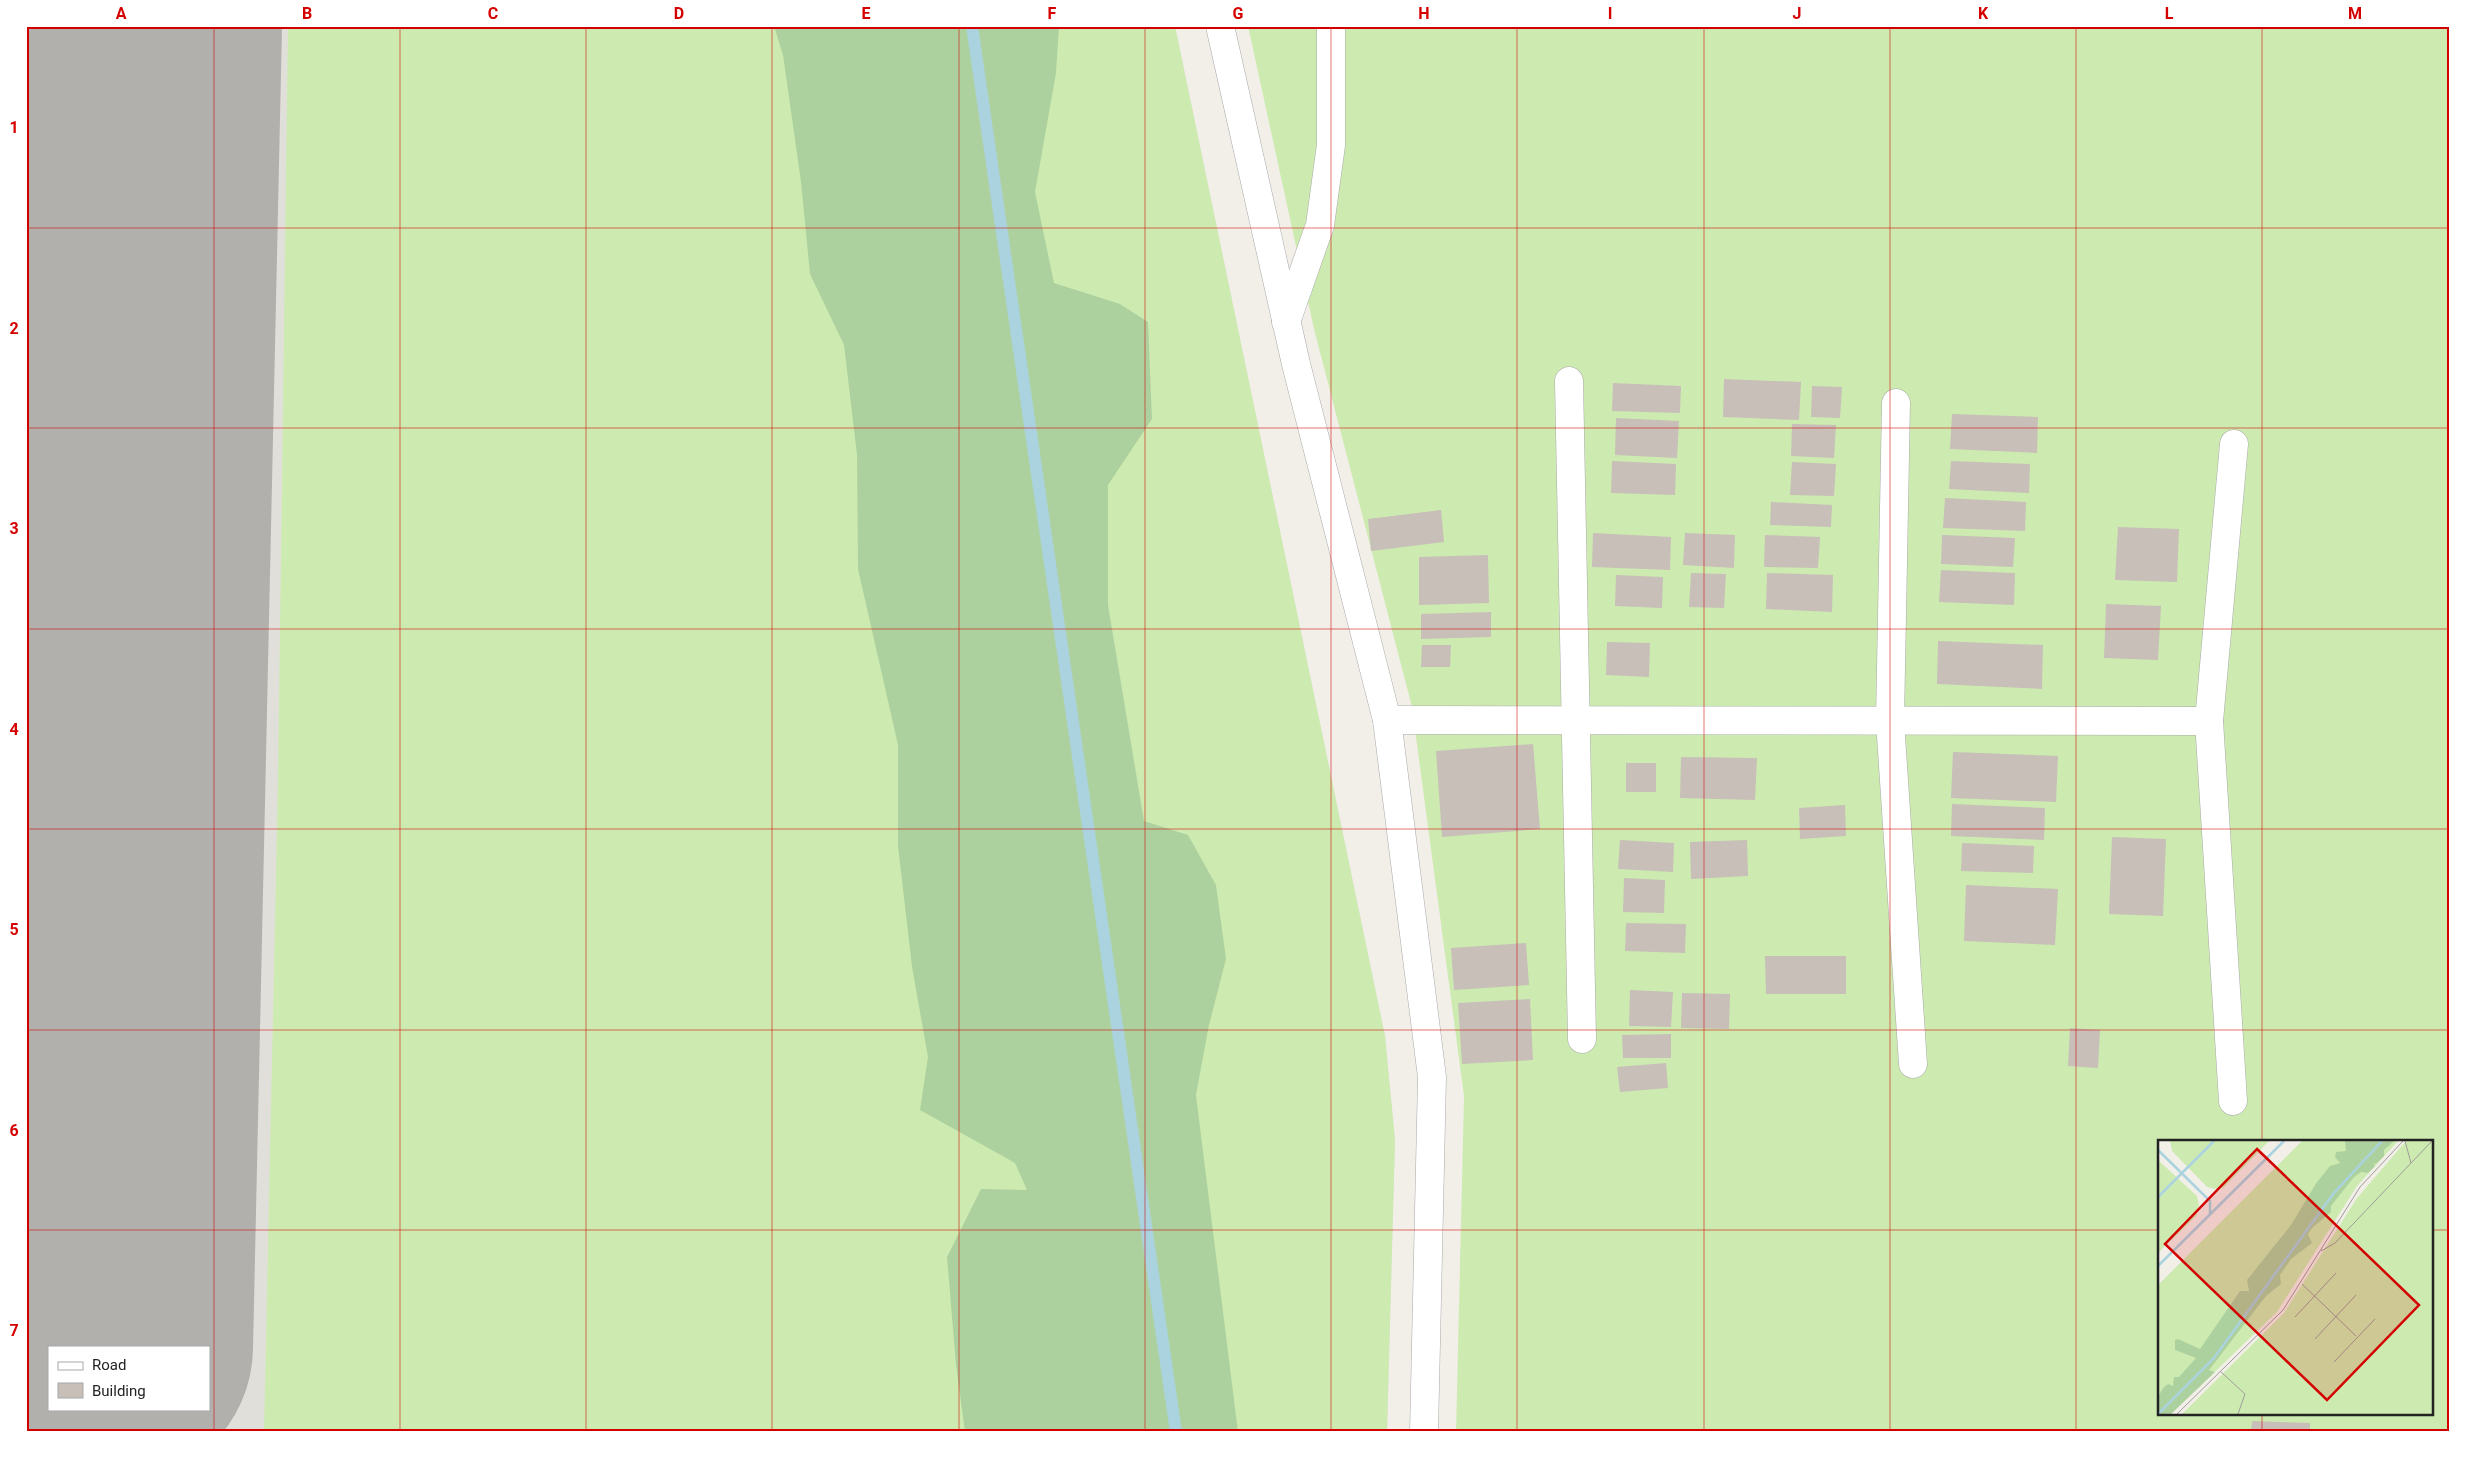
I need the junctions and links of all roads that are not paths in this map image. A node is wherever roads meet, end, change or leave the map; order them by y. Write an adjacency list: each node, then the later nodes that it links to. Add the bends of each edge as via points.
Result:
1 (1220, 26): 3 (street)
2 (1331, 26): 3 (street, via 1331,145 1320,225)
3 (1286, 322): 7 (street)
4 (1569, 381): 8 (street)
5 (1896, 403): 9 (street)
6 (2234, 444): 10 (street)
7 (1387, 720): 8 (street); 14 (street, via 1432,1077)
8 (1576, 721): 9 (street); 11 (street)
9 (1890, 721): 10 (street); 12 (street)
10 (2209, 721): 13 (street)
11 (1582, 1039)
12 (1913, 1064)
13 (2233, 1101)
14 (1424, 1432)

